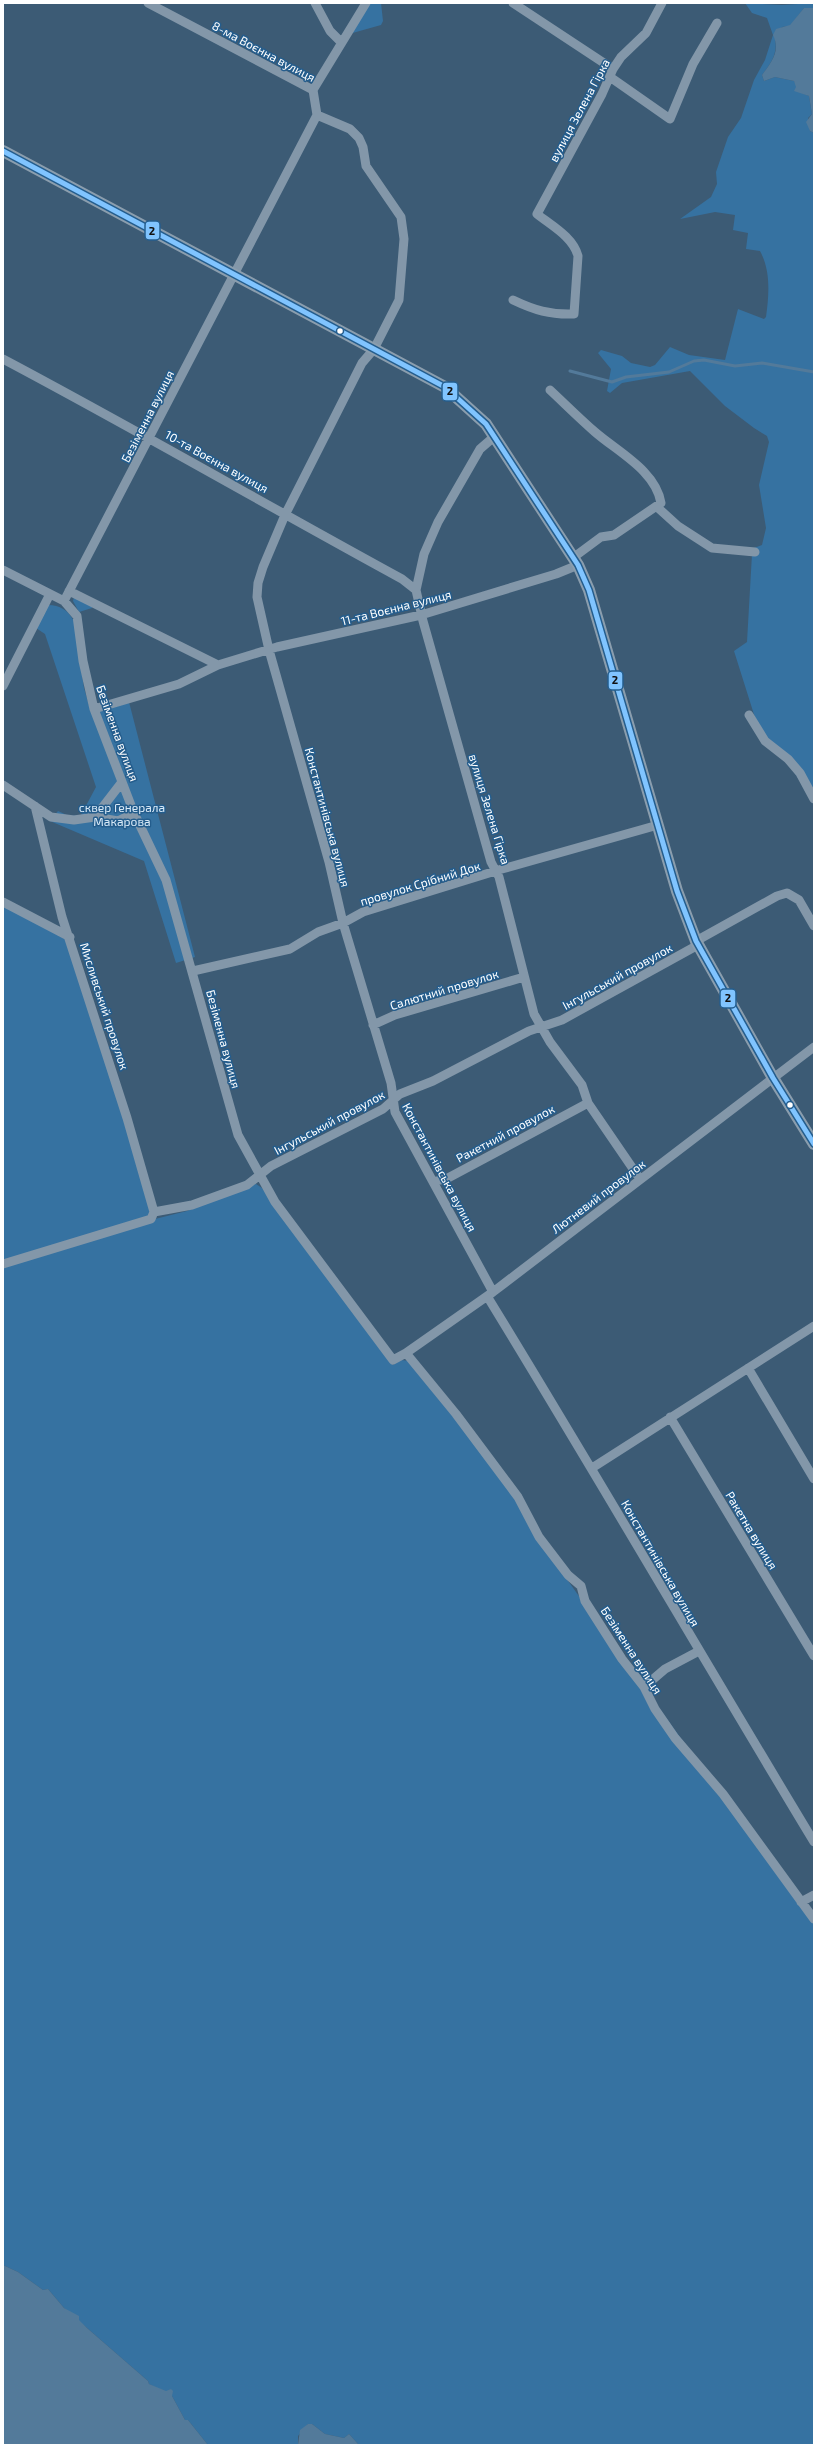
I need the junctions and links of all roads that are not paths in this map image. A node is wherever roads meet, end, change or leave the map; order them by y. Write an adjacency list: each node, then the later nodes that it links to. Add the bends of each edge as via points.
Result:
1 (148, 3): 9 (street, 8-ма Воєнна вулиця)
2 (315, 3): 7 (street, via 330,31)
3 (366, 3): 7 (street)
4 (513, 3): 8 (street)
5 (662, 3): 8 (street, вулиця Зелена Гірка, via 646,33 621,57)
6 (717, 23): 8 (street, via 693,64 670,119)
7 (340, 42): 9 (street)
8 (611, 73): 13 (street, вулиця Зелена Гірка, via 537,214 576,248 578,256 574,314 554,315 534,310)
9 (313, 90): 10 (street, 8-ма Воєнна вулиця)
10 (317, 114): 12 (street, Безіменна вулиця); 14 (street, via 350,129 359,138 371,176 401,217 404,239 399,300)
11 (3, 151): 12 (street)
12 (234, 274): 14 (street); 18 (street, Безіменна вулиця)
13 (513, 300)
14 (374, 349): 17 (street, via 445,387 468,405); 20 (street, Константинівська вулиця, via 362,363)
15 (3, 359): 18 (street, 10-та Воєнна вулиця)
16 (550, 390): 19 (street, via 596,434 637,466 659,495 661,503)
17 (495, 436): 22 (street); 24 (street, вулиця Зелена Гірка, via 480,449 438,522 424,554)
18 (150, 438): 20 (street, 10-та Воєнна вулиця); 25 (street, Безіменна вулиця)
19 (657, 507): 21 (street, via 678,526 712,548); 22 (street, 11-та Воєнна вулиця, via 614,535 601,538)
20 (285, 515): 24 (street, 10-та Воєнна вулиця, via 402,579); 29 (street, Константинівська вулиця, via 258,583 260,614)
21 (755, 552)
22 (576, 561): 28 (street, 11-та Воєнна вулиця, via 556,574); 40 (street, via 589,590)
23 (3, 570): 26 (street)
24 (416, 590): 28 (street, вулиця Зелена Гірка)
25 (69, 591): 27 (street, Безіменна вулиця); 30 (street)
26 (50, 594): 27 (street); 31 (street)
27 (64, 601): 32 (street, Безіменна вулиця, via 77,616 83,661)
28 (421, 615): 29 (street, 11-та Воєнна вулиця); 41 (street, вулиця Зелена Гірка)
29 (269, 650): 30 (street, 11-та Воєнна вулиця); 43 (street, Константинівська вулиця, via 329,862)
30 (218, 665): 32 (street, 11-та Воєнна вулиця, via 179,684)
31 (3, 686)
32 (94, 709): 34 (street, Безіменна вулиця)
33 (749, 716): 36 (street, via 765,741 788,759 800,773)
34 (122, 782): 38 (street, Безіменна вулиця); 39 (street)
35 (3, 785): 37 (street)
36 (814, 798)
37 (35, 806): 39 (street, via 51,817 74,820); 45 (street, Мисливський провулок, via 62,917)
38 (134, 813): 39 (street, via 118,821); 47 (street, Безіменна вулиця, via 166,880)
39 (95, 817)
40 (658, 825): 41 (street, провулок Срібний Док); 46 (street, via 677,891)
41 (496, 872): 43 (street, провулок Срібний Док, via 363,912); 48 (street, вулиця Зелена Гірка)
42 (3, 902): 45 (street)
43 (342, 923): 47 (street, провулок Срібний Док, via 318,932 290,949); 49 (street, Константинівська вулиця)
44 (814, 926): 46 (street, Інгульський провулок, via 793,895 777,896)
45 (70, 937): 59 (street, Мисливський провулок, via 128,1118)
46 (697, 943): 50 (street, Інгульський провулок, via 562,1020); 52 (street)
47 (193, 971): 56 (street, Безіменна вулиця, via 238,1135)
48 (524, 978): 49 (street, Салютний провулок, via 395,1015); 50 (street, вулиця Зелена Гірка, via 534,1014)
49 (373, 1026): 53 (street, Константинівська вулиця, via 391,1084)
50 (542, 1027): 53 (street, Інгульський провулок, via 529,1031 433,1081 400,1094); 54 (street, вулиця Зелена Гірка, via 561,1059 582,1085)
51 (814, 1047): 52 (street, Лютневий провулок)
52 (773, 1078): 55 (street); 57 (street, Лютневий провулок)
53 (393, 1102): 56 (street, Інгульський провулок); 58 (street, Константинівська вулиця)
54 (588, 1103): 57 (street, вулиця Зелена Гірка); 58 (street, Ракетний провулок, via 448,1178)
55 (814, 1144)
56 (261, 1174): 59 (street, Інгульський провулок, via 247,1185 192,1205); 64 (street, Безіменна вулиця, via 275,1202)
57 (640, 1179): 61 (street, Лютневий провулок)
58 (433, 1182): 61 (street, Константинівська вулиця)
59 (154, 1212): 60 (street, Інгульський провулок, via 152,1219)
60 (3, 1264)
61 (490, 1294): 63 (street, Лютневий провулок); 67 (street, Константинівська вулиця)
62 (814, 1326): 65 (street)
63 (406, 1353): 64 (street, Лютневий провулок); 71 (street, Безіменна вулиця, via 456,1414 518,1497 544,1544 568,1575 581,1586 585,1601 622,1659)
64 (393, 1360)
65 (748, 1368): 66 (street); 68 (street)
66 (670, 1417): 67 (street); 70 (street, Ракетна вулиця)
67 (592, 1468): 69 (street, Константинівська вулиця)
68 (814, 1479)
69 (699, 1650): 71 (street, via 665,1669); 72 (street, Константинівська вулиця)
70 (814, 1656)
71 (644, 1687): 74 (street, Безіменна вулиця, via 655,1709 675,1738 722,1794)
72 (814, 1842)
73 (814, 1896): 74 (street)
74 (802, 1902): 75 (street, Безіменна вулиця)
75 (814, 1919)

